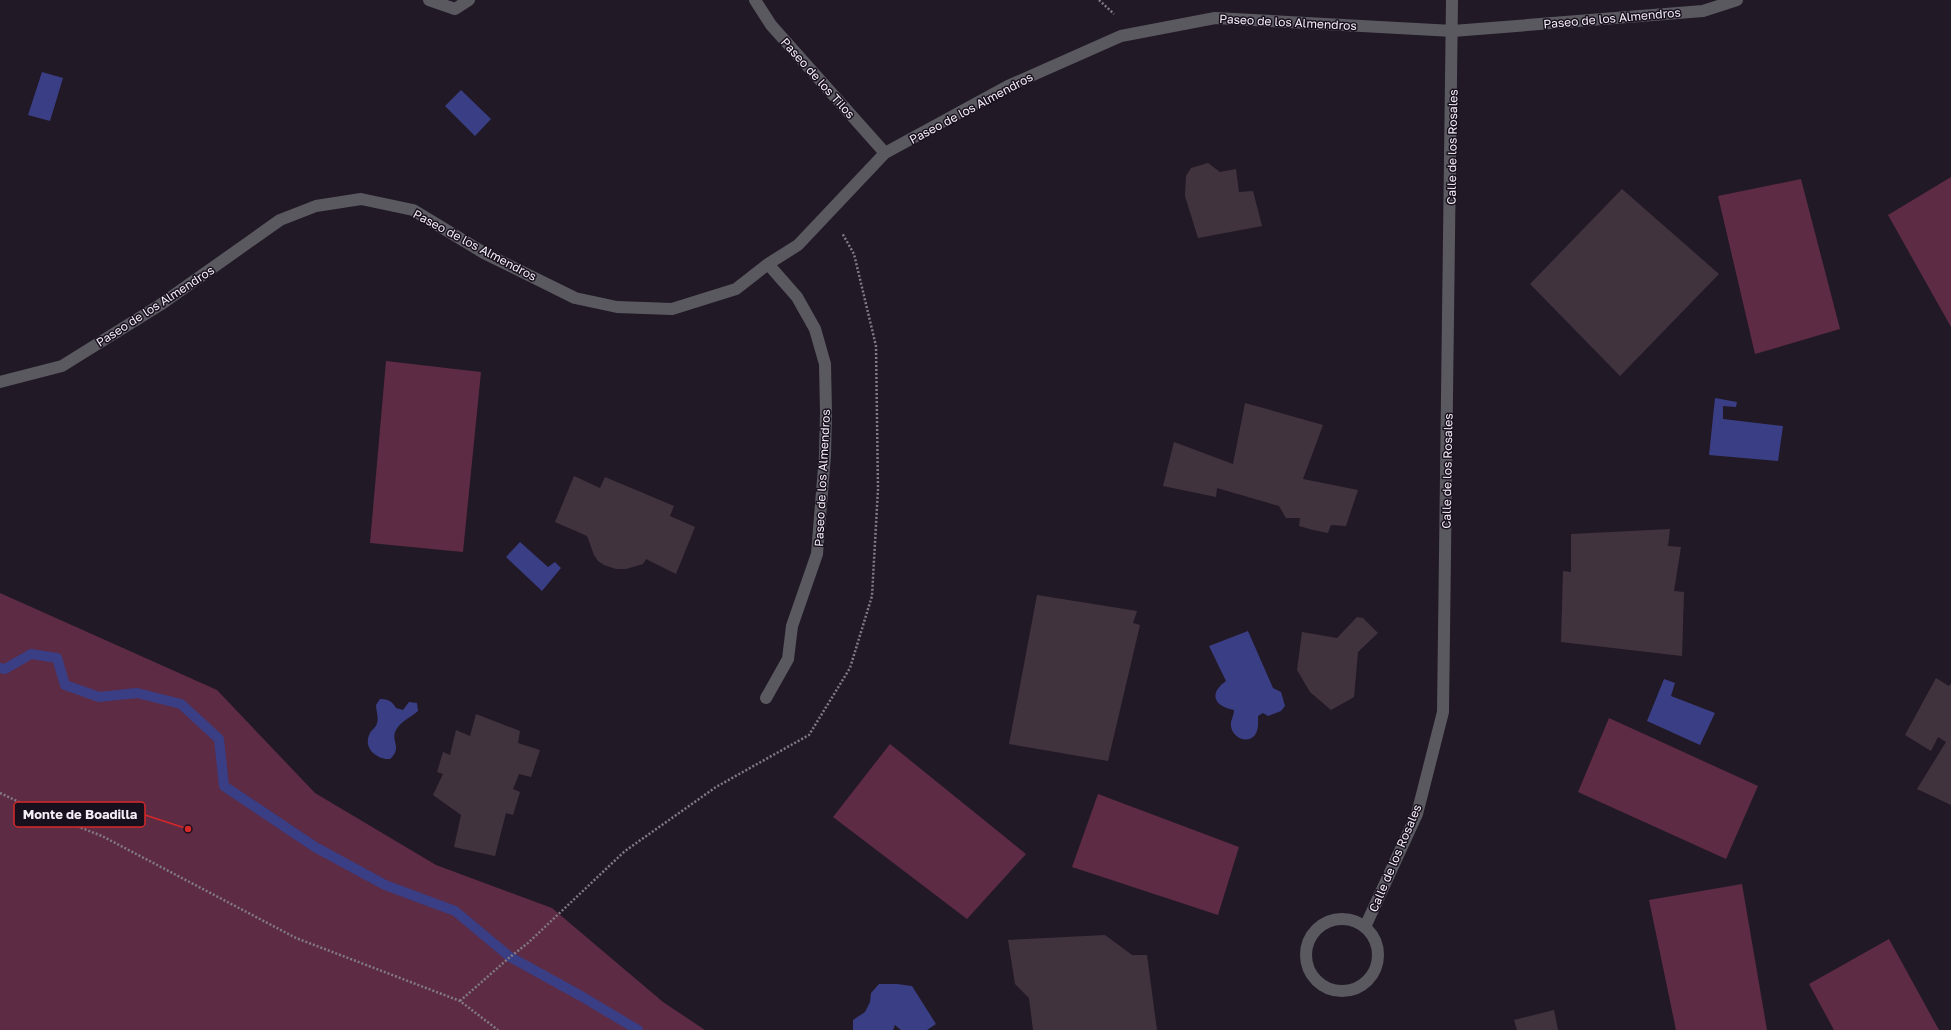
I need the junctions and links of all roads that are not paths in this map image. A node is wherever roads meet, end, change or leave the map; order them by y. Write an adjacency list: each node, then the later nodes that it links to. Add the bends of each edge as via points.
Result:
1 (428, 0): 2 (street, via 455,8)
2 (469, 0)
3 (755, 0): 7 (street, Paseo de los Tilos, via 772,25)
4 (1452, 0): 6 (street, Calle de los Rosales)
5 (1737, 0): 6 (street, Paseo de los Almendros, via 1703,11)
6 (1453, 30): 7 (street, Paseo de los Almendros, via 1215,18 1134,33 1121,36 1008,86); 11 (street, Calle de los Rosales, via 1443,712 1417,814)
7 (885, 153): 8 (street, Paseo de los Almendros, via 798,245)
8 (768, 264): 9 (street, Paseo de los Almendros, via 736,289 672,309 617,307 575,298 484,253 413,210 361,199 316,206 280,220 160,305 62,366); 10 (street, Paseo de los Almendros, via 797,297 815,329 824,364 826,413 817,554 792,626 788,659)
9 (0, 382)
10 (766, 698)
11 (1365, 927): 11 (street, via 1344,919 1331,920 1317,928 1309,939 1305,951 1308,970 1317,982 1333,990 1346,991 1361,986 1371,977 1378,958 1375,942)

